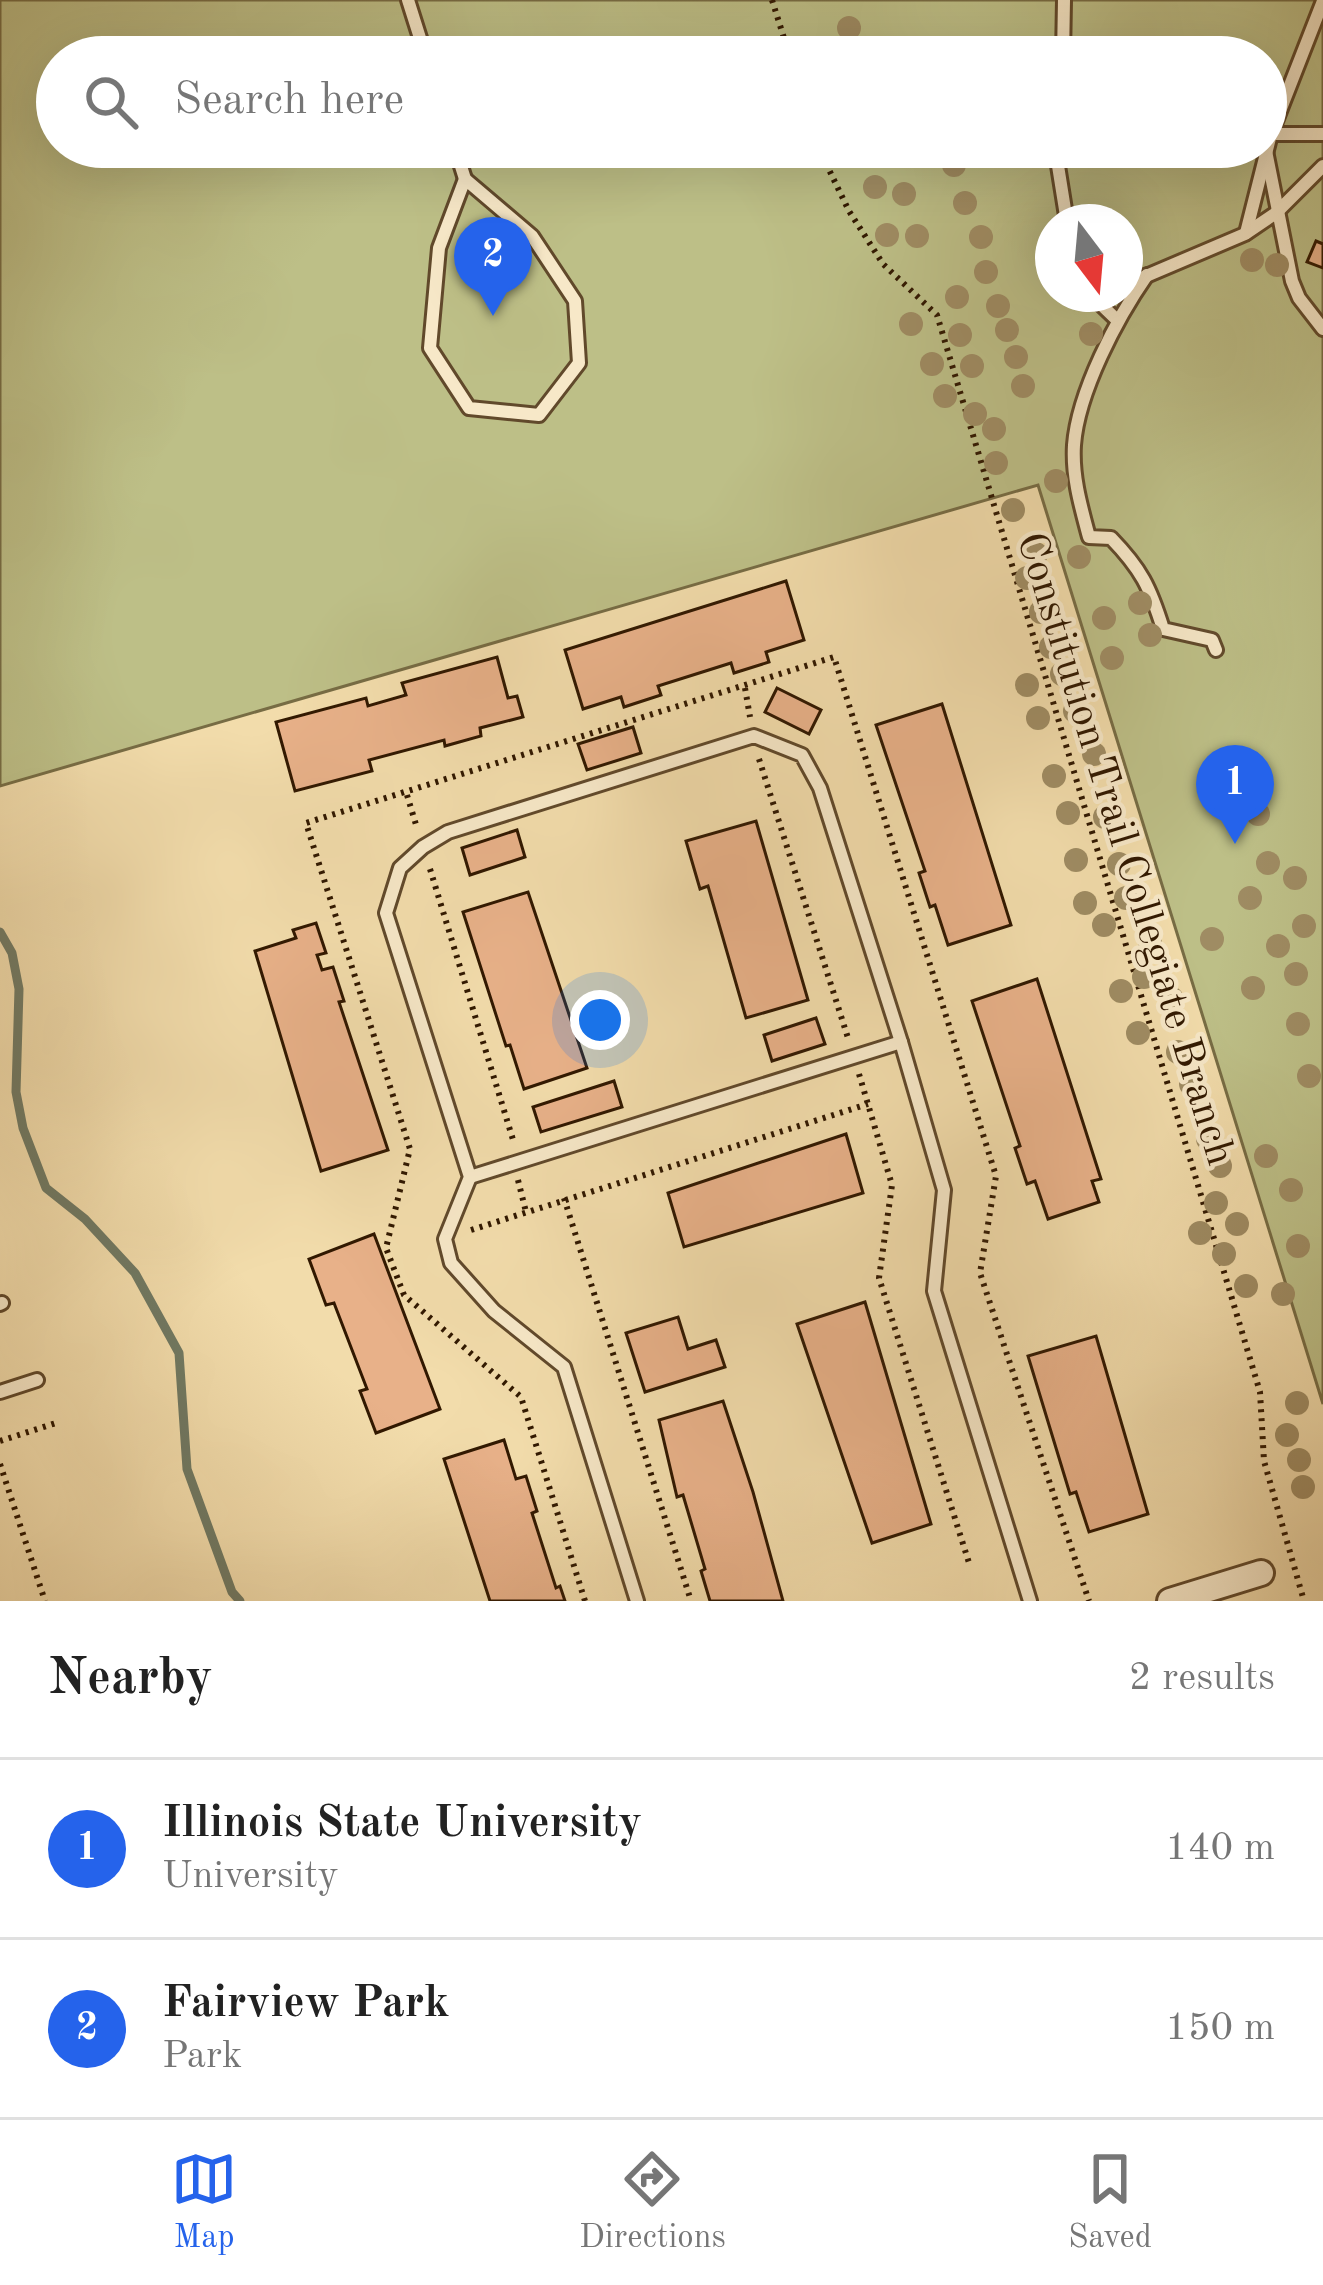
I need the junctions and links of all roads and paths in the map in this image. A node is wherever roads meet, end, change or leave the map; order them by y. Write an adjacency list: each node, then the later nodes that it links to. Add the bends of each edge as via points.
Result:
1 (408, 0): 5 (lane)
2 (772, 0): 6 (path)
3 (1064, 0): 7 (lane)
4 (1323, 1): 8 (lane)
5 (419, 36)
6 (783, 36)
7 (1063, 36)
8 (1287, 91)
9 (1287, 134): 10 (lane)
10 (1323, 134)
11 (1323, 166): 19 (lane)
12 (462, 168): 17 (lane)
13 (828, 168): 53 (path, Constitution Trail Collegiate Branch, via 883,264 937,315 1260,1392 1264,1461)
14 (1058, 168): 18 (lane)
15 (1262, 168): 20 (lane)
16 (1269, 168): 19 (lane)
17 (465, 179): 17 (lane, via 439,248 430,349 469,407 538,415 579,363 575,301 532,236)
18 (1064, 204)
19 (1276, 213): 20 (lane); 25 (lane, via 1299,298)
20 (1245, 234): 21 (lane)
21 (1147, 275): 22 (lane); 24 (lane)
22 (1143, 277)
23 (1110, 312): 24 (lane)
24 (1116, 319): 26 (lane, via 1074,443 1089,537 1111,538 1133,561 1163,629 1212,640)
25 (1323, 329)
26 (1216, 650)
27 (745, 688): 28 (path); 29 (path); 51 (path, via 834,657 996,1176 980,1273)
28 (754, 736): 30 (lane, via 448,832); 31 (lane, via 802,755 820,788); 32 (path)
29 (407, 794): 30 (path); 47 (path, via 306,823 410,1149 386,1248 404,1295 521,1397)
30 (423, 847): 34 (path); 35 (lane, via 400,868 386,913)
31 (902, 1042): 32 (lane); 50 (lane, via 944,1190 934,1291)
32 (854, 1057): 33 (path); 34 (lane)
33 (868, 1104): 36 (path); 44 (path, via 892,1185 879,1278)
34 (516, 1163): 35 (lane); 37 (path)
35 (470, 1177): 38 (lane)
36 (564, 1198): 37 (path); 49 (path)
37 (526, 1211): 38 (path)
38 (445, 1239): 48 (lane, via 451,1263 494,1311 563,1366)
39 (37, 1380): 40 (lane)
40 (0, 1392)
41 (59, 1422): 42 (path)
42 (0, 1441)
43 (0, 1464): 46 (path)
44 (970, 1566)
45 (1261, 1573): 52 (street)
46 (45, 1601)
47 (585, 1601)
48 (637, 1601)
49 (691, 1601)
50 (1030, 1601)
51 (1089, 1601)
52 (1170, 1601)
53 (1304, 1601)

